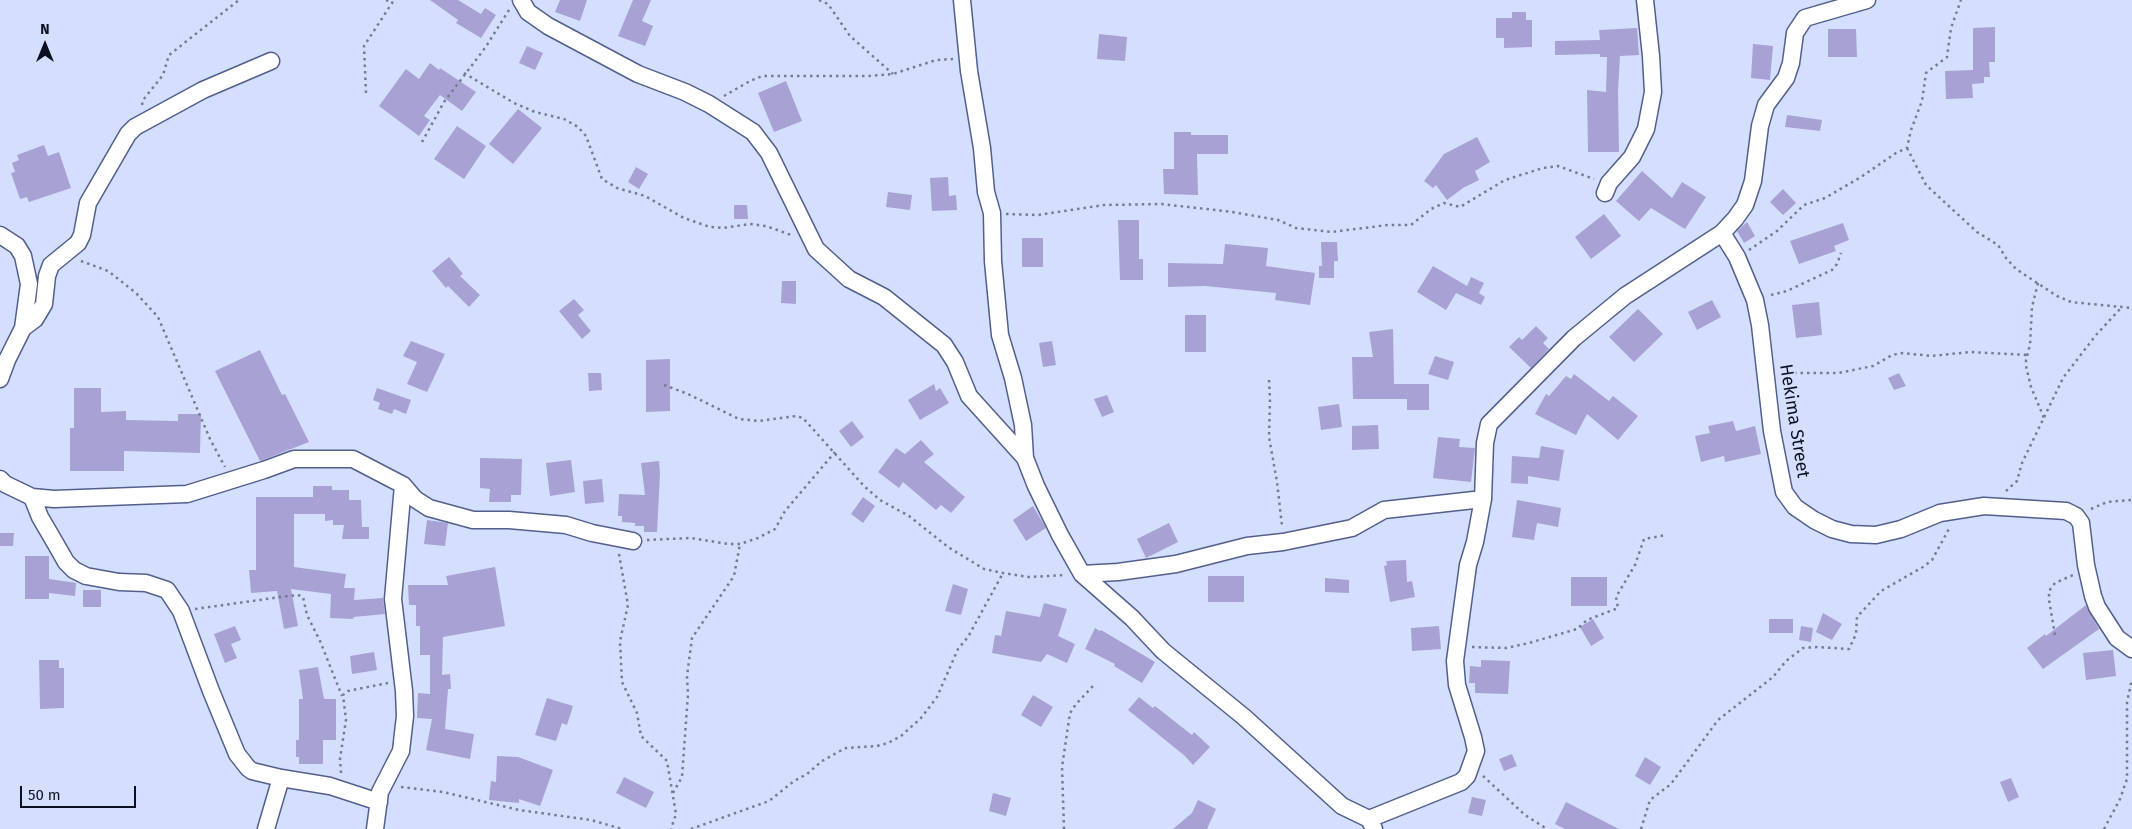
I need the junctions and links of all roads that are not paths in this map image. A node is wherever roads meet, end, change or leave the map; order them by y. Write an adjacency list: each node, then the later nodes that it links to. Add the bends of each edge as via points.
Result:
1 (962, 0): 11 (street, via 967,58 986,192 992,213 1000,335 1023,425)
2 (1645, 0): 6 (street, via 1653,92 1646,129 1632,157)
3 (1867, 0): 7 (street, via 1805,18 1794,33 1786,78 1766,105 1760,126 1753,181 1745,205)
4 (516, 4): 11 (street, via 580,44 638,74 709,104 753,132 769,153 816,249 850,279 884,297 944,345 969,396)
5 (271, 61): 9 (street, via 203,90 128,134 88,203 78,243 51,265 44,304 35,319)
6 (1607, 188)
7 (1722, 233): 15 (street, via 1626,296 1574,338 1489,424); 18 (street, Hekima Street, via 1738,257 1755,300 1772,432 1784,492 1795,507 1832,529 1876,535 1940,513 1984,506 2066,511 2081,523 2086,565 2097,607 2117,638)
8 (0, 235): 9 (street, via 17,246 23,256 29,284)
9 (23, 328): 10 (street)
10 (0, 379)
11 (1025, 458): 17 (street, via 1060,535)
12 (2, 482): 14 (street)
13 (402, 485): 14 (street, via 353,459 294,459 187,494 54,499); 16 (street, via 429,508 474,520 566,525); 20 (street, via 394,599 405,716 401,751 380,792)
14 (32, 496): 19 (street, via 40,517 74,570 86,576 146,583 167,590 181,611 237,754 252,772)
15 (1482, 499): 17 (street, via 1384,510 1352,528 1247,546 1176,564); 21 (street, via 1468,565 1455,661 1457,685 1476,751 1467,776 1461,782)
16 (625, 540)
17 (1082, 574): 21 (street, via 1132,618 1163,651 1244,717 1342,806)
18 (2132, 649)
19 (281, 778): 20 (street, via 341,790); 22 (street)
20 (379, 802): 23 (street)
21 (1372, 824)
22 (266, 829)
23 (375, 829)

